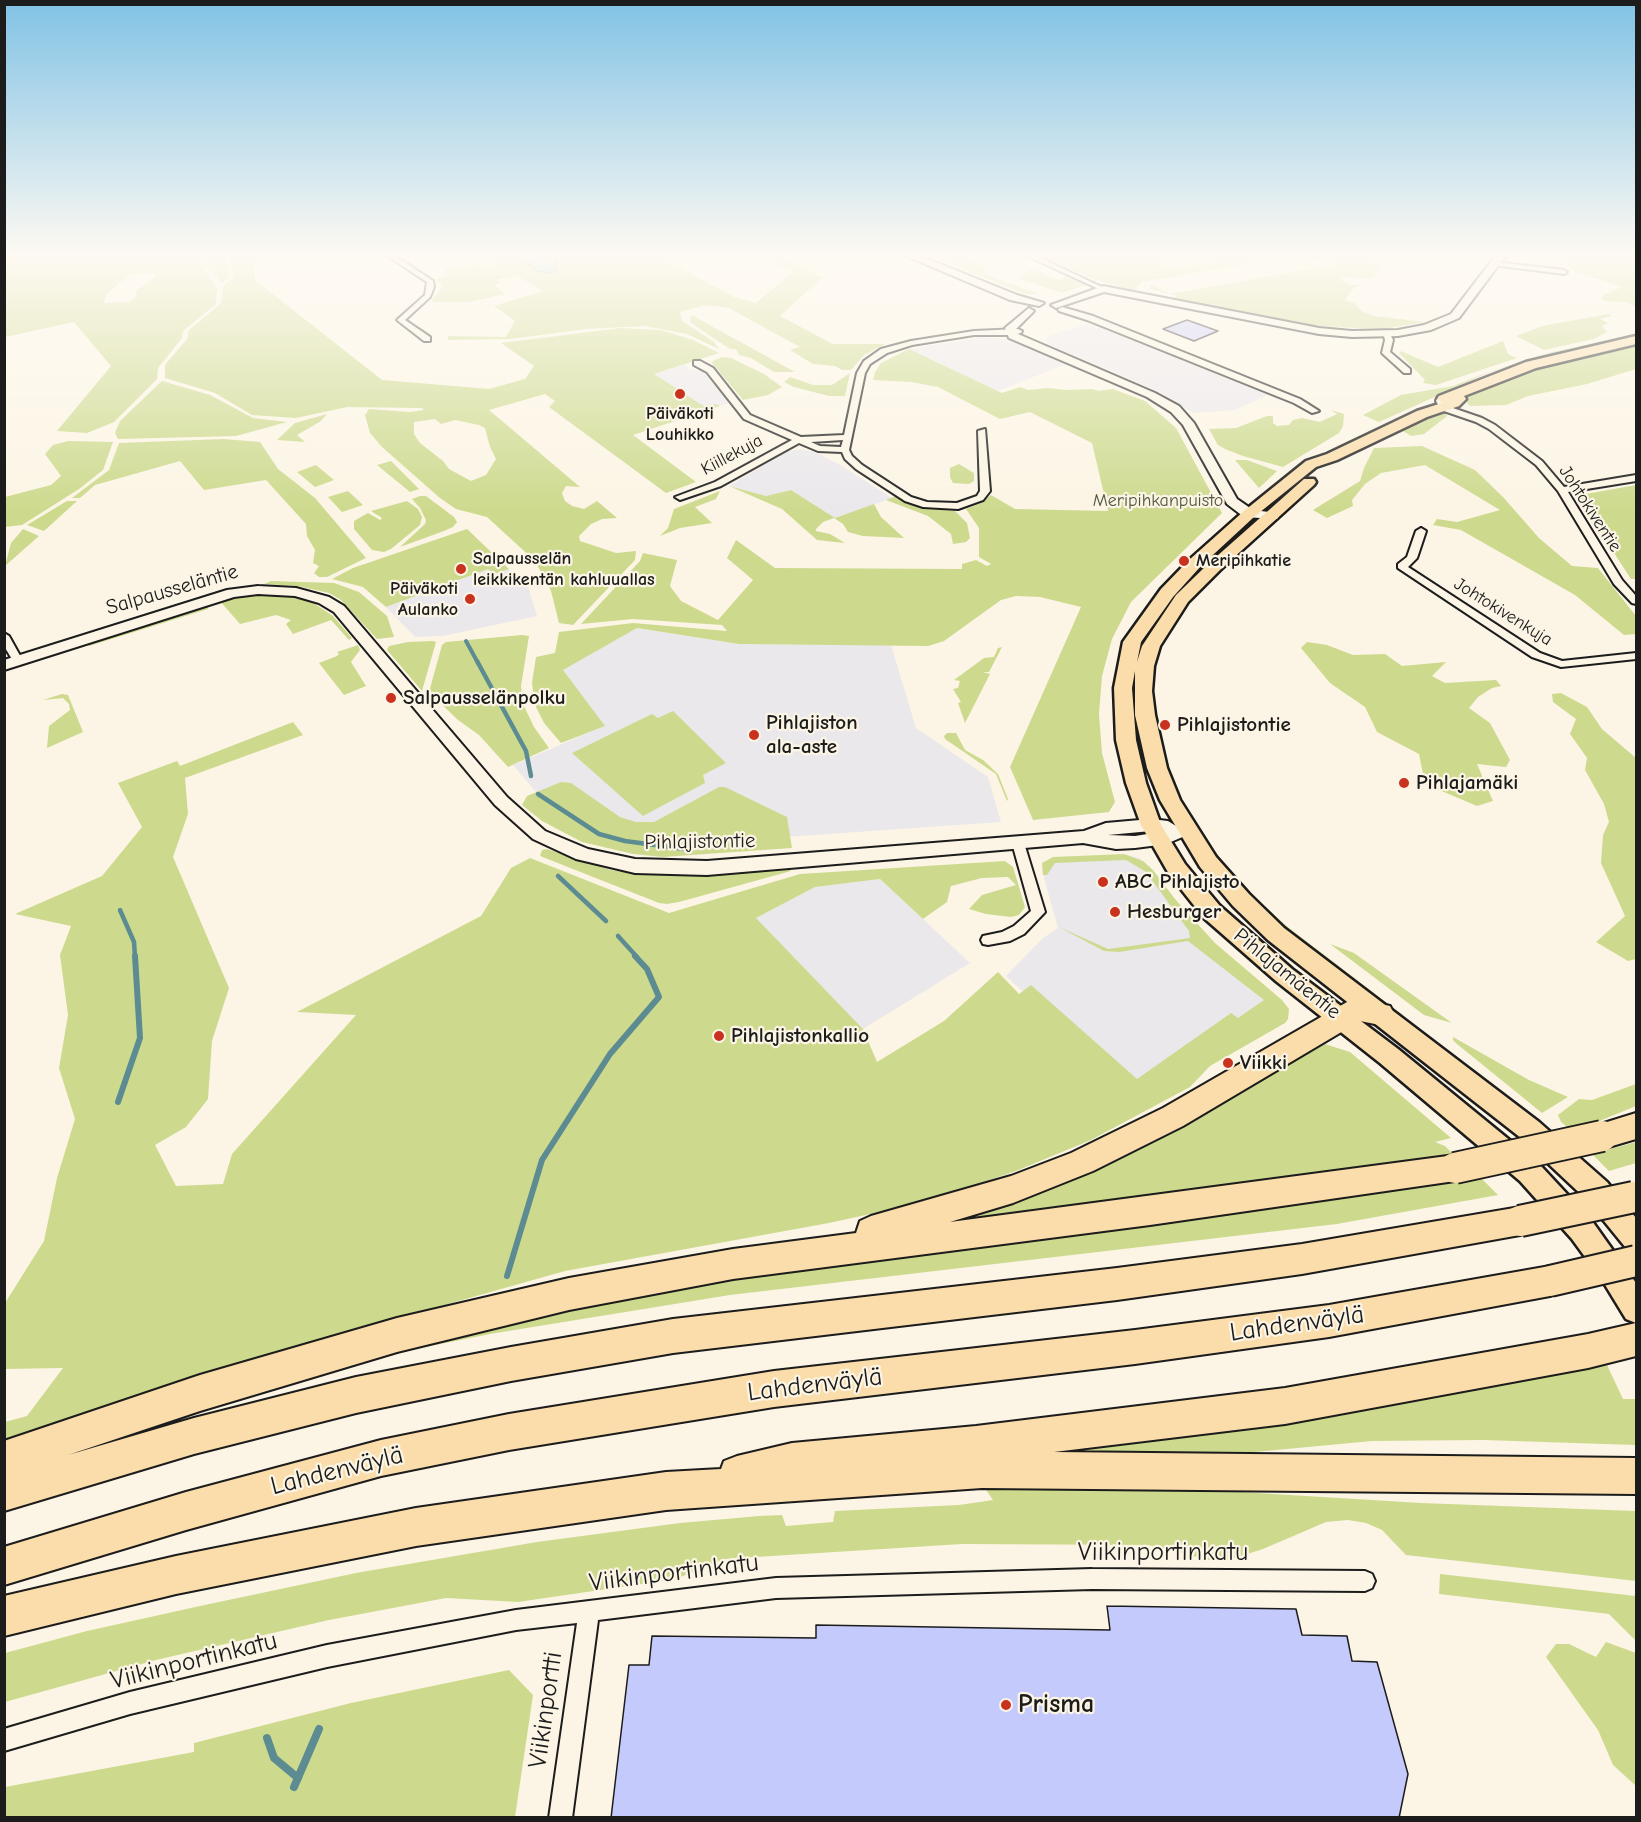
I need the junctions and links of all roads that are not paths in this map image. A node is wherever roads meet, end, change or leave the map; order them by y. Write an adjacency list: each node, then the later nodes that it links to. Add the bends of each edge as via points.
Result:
1 (935, 340): 11 (street, via 894,347 867,363 861,373)
2 (1027, 340): 17 (street, via 1175,409 1188,423 1232,501)
3 (1142, 340): 9 (street)
4 (1389, 340): 7 (street, via 1386,353)
5 (1636, 340): 8 (main road, Pihlajamäentie, via 1531,365)
6 (697, 363): 12 (street, via 710,370 747,417)
7 (1407, 371)
8 (1449, 402): 15 (street, Johtokiventie, via 1539,463); 17 (main road, Pihlajamäentie, via 1311,464)
9 (1315, 411)
10 (982, 430): 13 (street, via 985,491 980,498 958,506 926,505 908,499 859,467)
11 (846, 436): 12 (street); 13 (street)
12 (799, 440): 13 (street, via 818,448); 16 (street, Kiillekuja, via 717,484)
13 (845, 450)
14 (1636, 478): 15 (street)
15 (1562, 490): 19 (street, Johtokiventie, via 1618,582)
16 (680, 497)
17 (1260, 512): 23 (main road, Pihlajamäentie, via 1182,599 1151,646 1144,666 1145,715 1157,768); 24 (main road, Pihlajamäentie, via 1196,563 1167,593 1132,642 1123,688 1126,740 1136,783)
18 (1421, 531): 21 (street, Johtokivenkuja, via 1412,558 1401,566 1536,655 1561,664)
19 (1636, 601)
20 (4, 636): 22 (street)
21 (1636, 656)
22 (11, 663): 25 (street, Salpausseläntie, via 232,592 280,590 312,595 339,609 501,801)
23 (1186, 829): 24 (street, Pihlajistontie); 28 (main road, Pihlajamäentie, via 1234,893 1276,934)
24 (1155, 832): 26 (street, Pihlajistontie, via 1116,843 1083,837); 29 (main road, Pihlajamäentie, via 1177,869 1212,912)
25 (539, 835): 26 (street, Pihlajistontie, via 594,857 664,868 707,868)
26 (1018, 843): 27 (street, via 1038,912 1019,930)
27 (988, 940)
28 (1380, 1014): 29 (highway, via 1357,1010); 32 (main road, Pihlajamäentie, via 1530,1130 1598,1191)
29 (1340, 1019): 34 (highway, via 1173,1117 1082,1162 1013,1189 890,1227); 35 (main road, Pihlajamäentie, via 1530,1173 1582,1230)
30 (1636, 1126): 34 (highway, bridge, via 1455,1168)
31 (1635, 1197): 40 (highway, bridge, via 1302,1259 673,1336 522,1362 356,1395 205,1433)
32 (1636, 1239)
33 (1636, 1262): 41 (highway, Lahdenväylä, bridge, via 1329,1321 774,1389 509,1432 369,1461)
34 (733, 1264): 37 (highway, via 569,1294 398,1335 200,1394)
35 (1636, 1309)
36 (1636, 1340): 39 (highway, via 1285,1406 976,1444 792,1461)
37 (4, 1459)
38 (1636, 1476): 39 (highway, via 982,1470)
39 (666, 1491): 44 (highway, via 416,1527 176,1575)
40 (4, 1493)
41 (4, 1566)
42 (1365, 1581): 43 (street, Viikinportinkatu, via 1092,1579 776,1588)
43 (589, 1610): 45 (street, Viikinportinkatu, via 327,1656 130,1703); 46 (street, Viikinportti)
44 (4, 1616)
45 (4, 1740)
46 (560, 1818)

